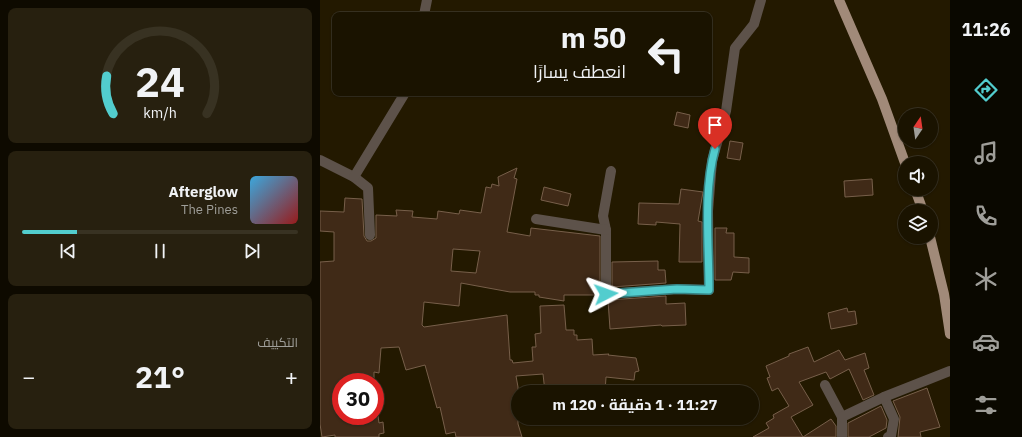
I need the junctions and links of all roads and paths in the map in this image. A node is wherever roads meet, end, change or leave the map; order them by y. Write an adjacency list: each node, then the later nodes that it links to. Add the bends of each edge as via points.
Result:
1 (426, 0): 4 (street)
2 (761, 0): 11 (street, via 754,24 735,48 726,111 712,161 708,211 709,290 677,289 606,294)
3 (839, 0): 6 (main road, via 882,99)
4 (424, 12)
5 (403, 96): 9 (street)
6 (902, 156)
7 (320, 160): 9 (street)
8 (611, 171): 11 (street, via 602,216)
9 (354, 177): 12 (street, via 368,188)
10 (536, 219): 11 (street)
11 (606, 230)
12 (370, 235)
13 (932, 244): 14 (main road, via 944,294)
14 (950, 334)
15 (950, 371): 17 (street)
16 (825, 385): 18 (street)
17 (884, 397): 18 (street); 20 (street, via 894,419 891,436)
18 (842, 417): 19 (street)
19 (842, 437)
20 (888, 437)

